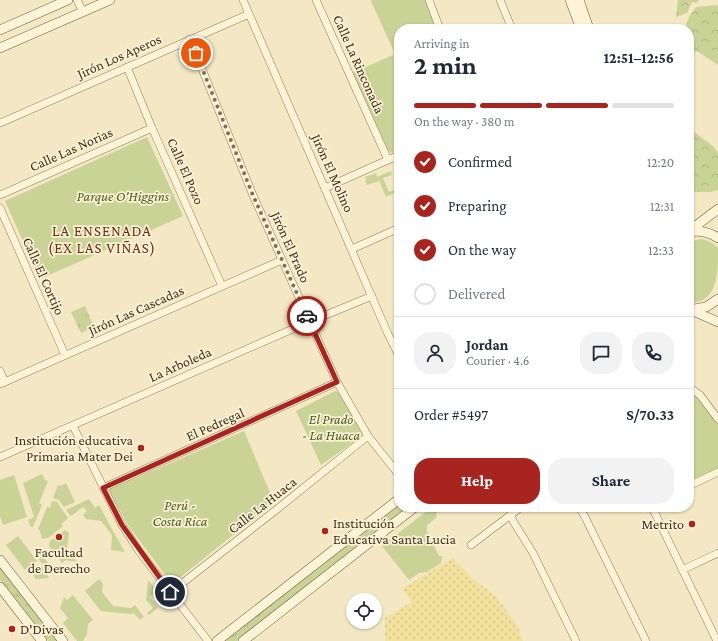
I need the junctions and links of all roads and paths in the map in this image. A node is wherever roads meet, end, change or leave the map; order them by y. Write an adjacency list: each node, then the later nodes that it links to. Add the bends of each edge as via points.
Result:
1 (68, 0): 16 (street)
2 (77, 0): 10 (street)
3 (110, 0): 10 (street)
4 (243, 0): 11 (street, Jirón El Molino)
5 (316, 0): 23 (street, Calle La Rinconada)
6 (429, 0): 12 (street)
7 (500, 0): 13 (street)
8 (570, 0): 14 (street)
9 (579, 0): 15 (street)
10 (83, 12): 18 (street)
11 (249, 14): 17 (street, Jirón Los Aperos); 24 (street, Jirón El Molino)
12 (438, 24)
13 (510, 24)
14 (579, 24)
15 (588, 24)
16 (1, 27)
17 (190, 39): 19 (street, Jirón Los Aperos); 33 (street, Jirón El Prado)
18 (0, 48)
19 (127, 67): 20 (street, Jirón Los Aperos); 21 (street, Calle El Pozo)
20 (0, 123)
21 (152, 128): 25 (street, Calle Las Norias); 34 (street, Calle El Pozo)
22 (394, 157): 23 (street)
23 (388, 160): 24 (street)
24 (326, 188): 32 (street, Jirón El Molino)
25 (0, 195)
26 (0, 208): 42 (street, Calle El Cortijo)
27 (718, 209): 28 (street)
28 (694, 228)
29 (394, 230): 32 (street)
30 (694, 232): 31 (street, via 709,233)
31 (718, 238)
32 (352, 249): 35 (street, Jirón El Molino)
33 (282, 260): 34 (street, Jirón Las Cascadas); 39 (street, Jirón El Prado)
34 (222, 286): 42 (street, Jirón Las Cascadas)
35 (372, 296): 39 (street, La Arboleda); 41 (street, Jirón El Molino)
36 (718, 299): 37 (street, via 706,307)
37 (694, 309)
38 (694, 312): 40 (street)
39 (310, 321): 44 (street, Jirón El Prado); 48 (street, La Arboleda)
40 (718, 322)
41 (394, 345)
42 (65, 355): 45 (street, Jirón Las Cascadas)
43 (0, 371): 45 (street)
44 (337, 382): 49 (street, Jirón El Prado); 54 (street, El Pedregal)
45 (2, 383)
46 (694, 391): 47 (street)
47 (718, 419)
48 (73, 426): 50 (street, La Arboleda); 54 (street)
49 (368, 436): 51 (street, Jirón El Prado); 66 (street, Calle La Huaca)
50 (0, 457)
51 (394, 469)
52 (718, 472): 53 (street)
53 (694, 484)
54 (103, 488): 66 (street, via 122,525)
55 (394, 503): 71 (street)
56 (409, 512): 67 (street)
57 (514, 512): 60 (street)
58 (582, 512): 73 (street)
59 (654, 512): 64 (street)
60 (511, 514): 61 (street); 72 (street)
61 (471, 544)
62 (718, 553): 64 (street)
63 (0, 560): 69 (street)
64 (682, 570): 74 (street)
65 (0, 587): 68 (street)
66 (170, 592): 70 (street)
67 (249, 639)
68 (42, 641)
69 (63, 641)
70 (208, 641)
71 (217, 641)
72 (576, 641)
73 (646, 641)
74 (717, 641)

